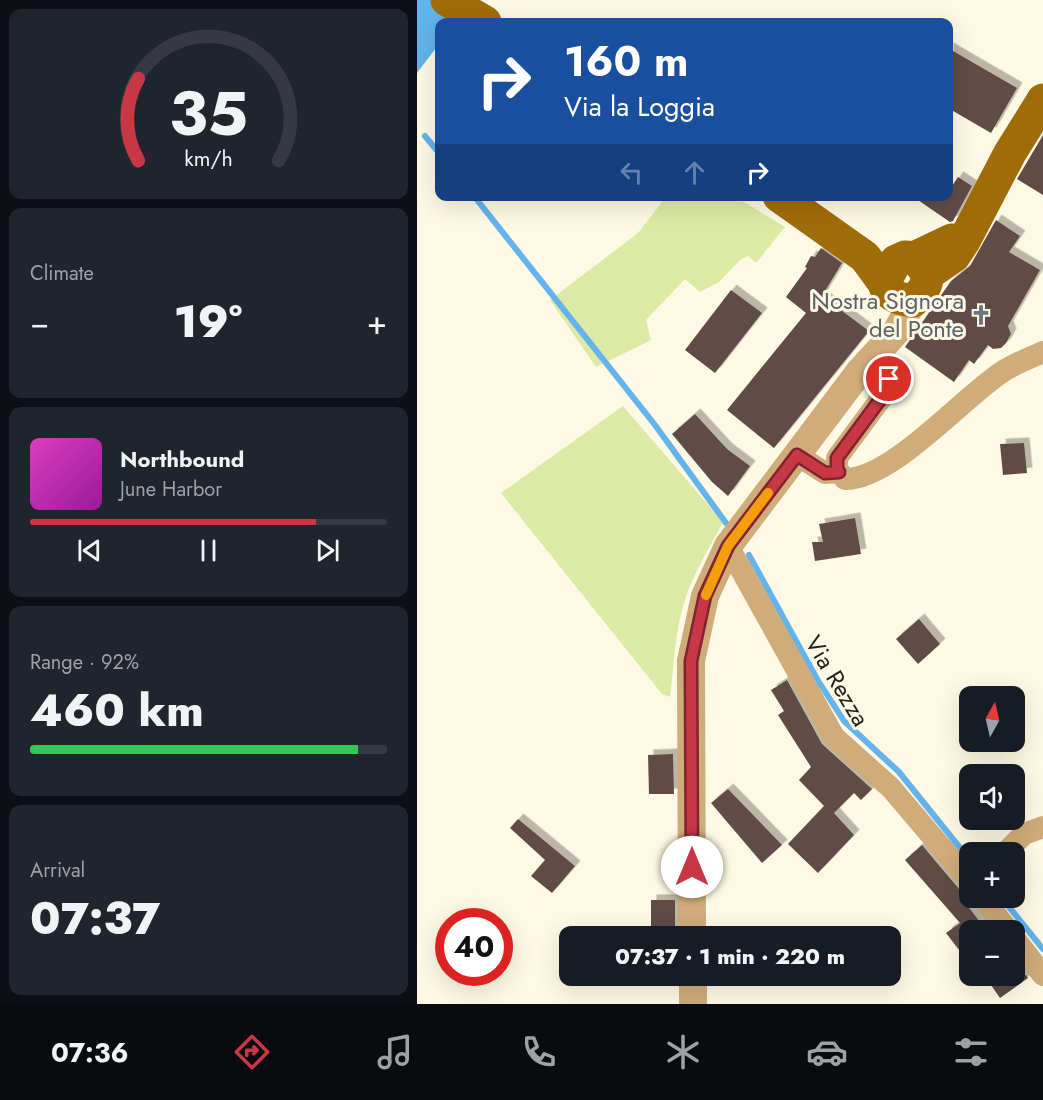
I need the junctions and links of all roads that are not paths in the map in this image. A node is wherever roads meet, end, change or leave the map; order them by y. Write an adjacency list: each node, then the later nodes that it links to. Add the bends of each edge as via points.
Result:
1 (447, 0): 2 (main road)
2 (478, 18)
3 (1043, 100): 5 (main road, via 954,256)
4 (785, 201): 5 (main road, via 865,257)
5 (905, 277): 7 (street, via 896,332)
6 (1043, 352): 9 (street, via 1002,372 880,470 854,479 845,479)
7 (870, 361): 8 (street); 9 (street, via 889,379 888,389 837,458)
8 (797, 455): 9 (street, via 825,473); 10 (street)
9 (839, 472)
10 (728, 546): 13 (street, Via Rezza, via 834,736 891,788); 16 (street, via 705,596 691,661)
11 (1043, 827): 12 (street, via 1024,834)
12 (1016, 842)
13 (959, 868)
14 (991, 908): 15 (street)
15 (1000, 920)
16 (693, 926)
17 (1025, 952): 18 (street)
18 (1043, 975)
19 (693, 986): 20 (street)
20 (693, 1004)

